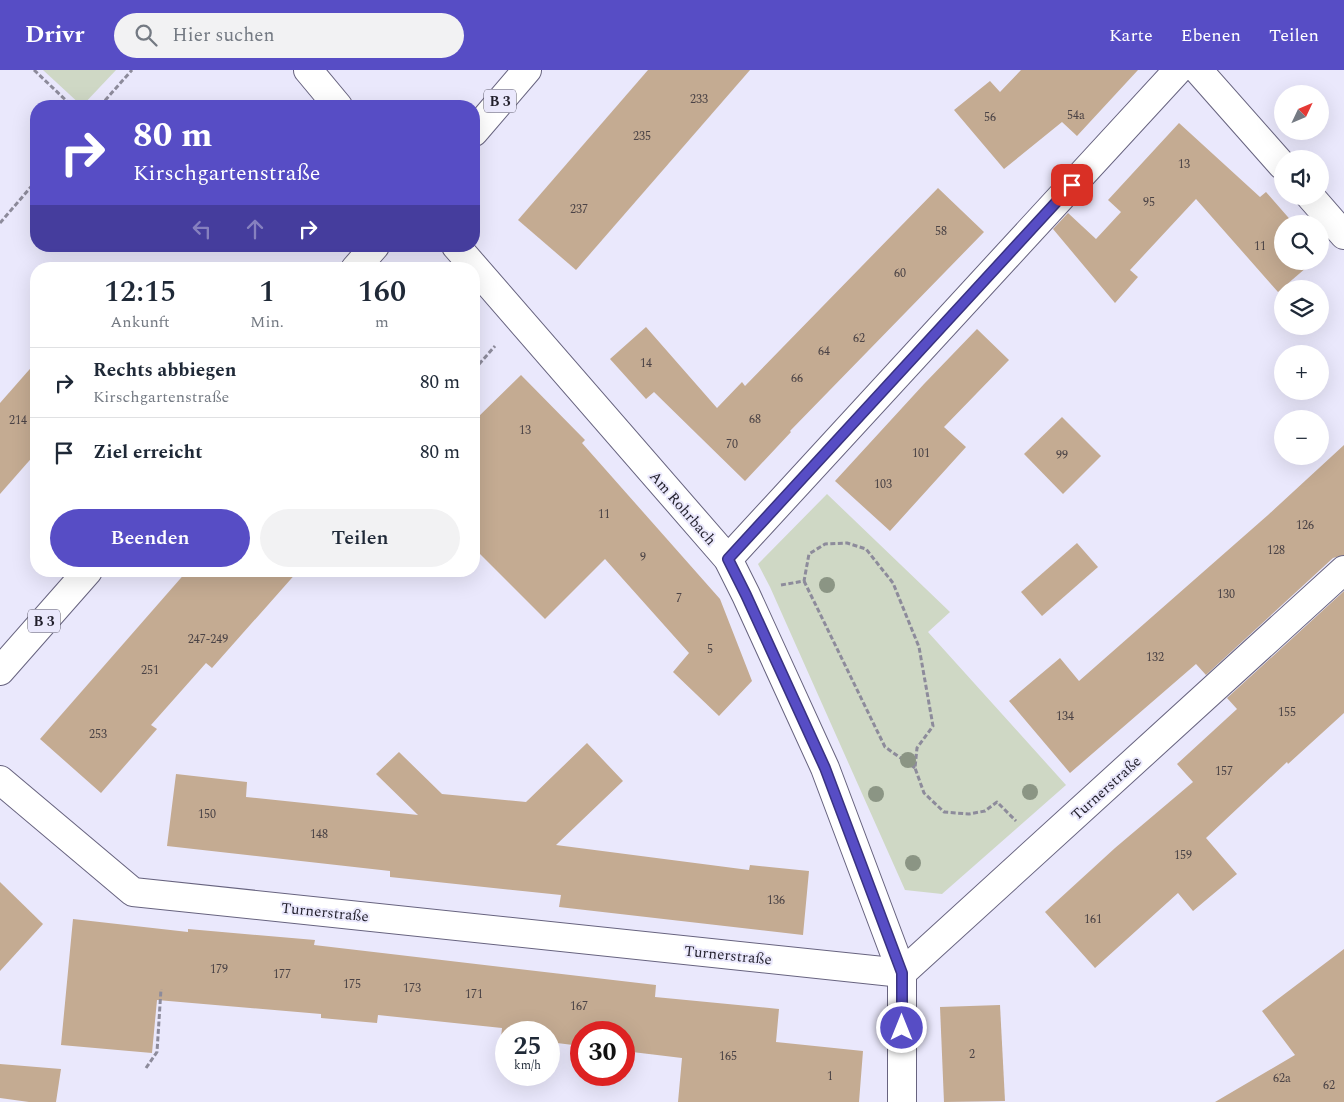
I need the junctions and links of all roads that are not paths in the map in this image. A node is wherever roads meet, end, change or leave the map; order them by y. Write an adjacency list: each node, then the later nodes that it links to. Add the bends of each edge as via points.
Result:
1 (308, 70): 5 (street)
2 (527, 70): 6 (street, B 3)
3 (1178, 70): 15 (street)
4 (1198, 70): 7 (street)
5 (333, 100)
6 (480, 125)
7 (1274, 156)
8 (1318, 205): 9 (street)
9 (1344, 234)
10 (370, 252): 12 (street)
11 (461, 252): 13 (street, Am Rohrbach)
12 (361, 262)
13 (470, 262)
14 (480, 274): 15 (street, Am Rohrbach)
15 (728, 559): 20 (street, Am Rohrbach, via 825,768)
16 (1344, 570): 20 (street, Turnerstraße)
17 (83, 577): 18 (street, B 3)
18 (0, 671)
19 (0, 780): 20 (street, Turnerstraße, via 133,892)
20 (902, 973): 21 (street, Am Rohrbach)
21 (902, 1102)

